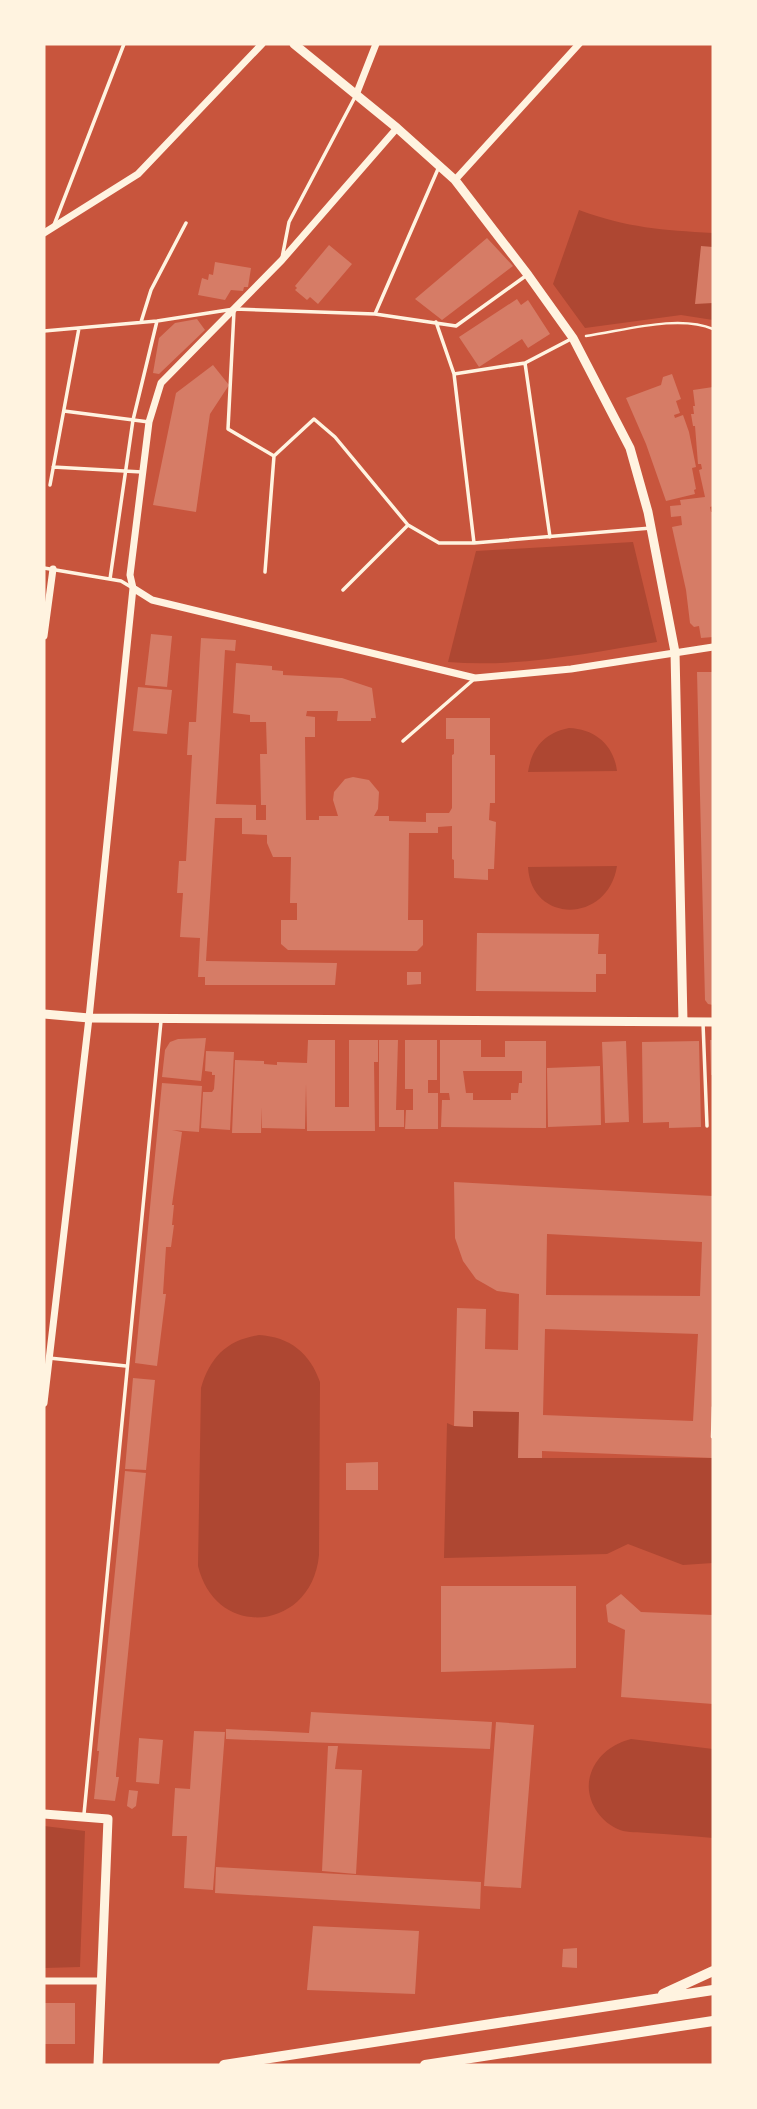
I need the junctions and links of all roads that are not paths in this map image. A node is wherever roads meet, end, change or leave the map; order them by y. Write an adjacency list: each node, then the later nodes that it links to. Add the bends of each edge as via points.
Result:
1 (124, 44): 11 (lane)
2 (262, 44): 11 (street, via 138,174)
3 (294, 44): 6 (street)
4 (376, 44): 6 (street)
5 (579, 44): 9 (street)
6 (356, 95): 7 (street); 13 (lane, via 289,222)
7 (397, 128): 8 (street); 13 (street)
8 (440, 166): 9 (street); 16 (lane)
9 (455, 180): 14 (street)
10 (186, 223): 18 (lane, via 150,290)
11 (53, 227): 12 (street)
12 (44, 233)
13 (282, 261): 15 (street)
14 (528, 275): 19 (lane, via 456,326); 22 (street)
15 (234, 309): 16 (lane); 17 (lane); 27 (street, via 160,383); 28 (lane, via 228,429)
16 (375, 314): 19 (lane)
17 (156, 321): 18 (lane); 26 (lane)
18 (141, 322): 20 (lane)
19 (436, 322): 24 (lane)
20 (79, 328): 21 (lane); 25 (lane)
21 (44, 331)
22 (573, 338): 23 (lane); 34 (street, via 630,448)
23 (525, 363): 24 (lane); 35 (lane)
24 (454, 374): 36 (lane)
25 (64, 411): 26 (lane); 29 (lane)
26 (134, 420): 27 (lane); 30 (lane)
27 (149, 422): 31 (street)
28 (274, 456): 33 (lane, via 314,419 335,437); 39 (lane)
29 (53, 467): 30 (lane); 32 (lane)
30 (126, 472): 31 (lane); 40 (lane)
31 (142, 472): 41 (street)
32 (50, 485)
33 (408, 525): 36 (lane, via 439,543); 42 (lane)
34 (651, 528): 35 (lane); 45 (street)
35 (550, 537): 36 (lane)
36 (474, 543)
37 (44, 568): 38 (lane)
38 (53, 569): 40 (lane); 43 (street)
39 (265, 572)
40 (110, 579): 41 (lane)
41 (133, 588): 46 (street, via 152,600); 49 (street)
42 (343, 590)
43 (44, 636)
44 (713, 647): 45 (street)
45 (675, 652): 46 (street); 51 (street)
46 (475, 678): 47 (lane)
47 (403, 741)
48 (44, 1014): 49 (street)
49 (89, 1018): 50 (street); 55 (street)
50 (161, 1019): 51 (street); 56 (lane)
51 (683, 1022): 52 (street)
52 (703, 1022): 53 (street); 54 (lane)
53 (713, 1022)
54 (707, 1126)
55 (49, 1358): 56 (lane); 57 (street)
56 (126, 1366): 59 (lane)
57 (44, 1403)
58 (44, 1814): 59 (street)
59 (84, 1817): 62 (street, via 108,1818)
60 (713, 1971): 64 (main road)
61 (44, 1981): 62 (street)
62 (101, 1981): 66 (street)
63 (713, 1990): 64 (main road)
64 (649, 2000): 67 (main road)
65 (713, 2021): 68 (main road)
66 (98, 2065)
67 (224, 2065)
68 (425, 2065)

